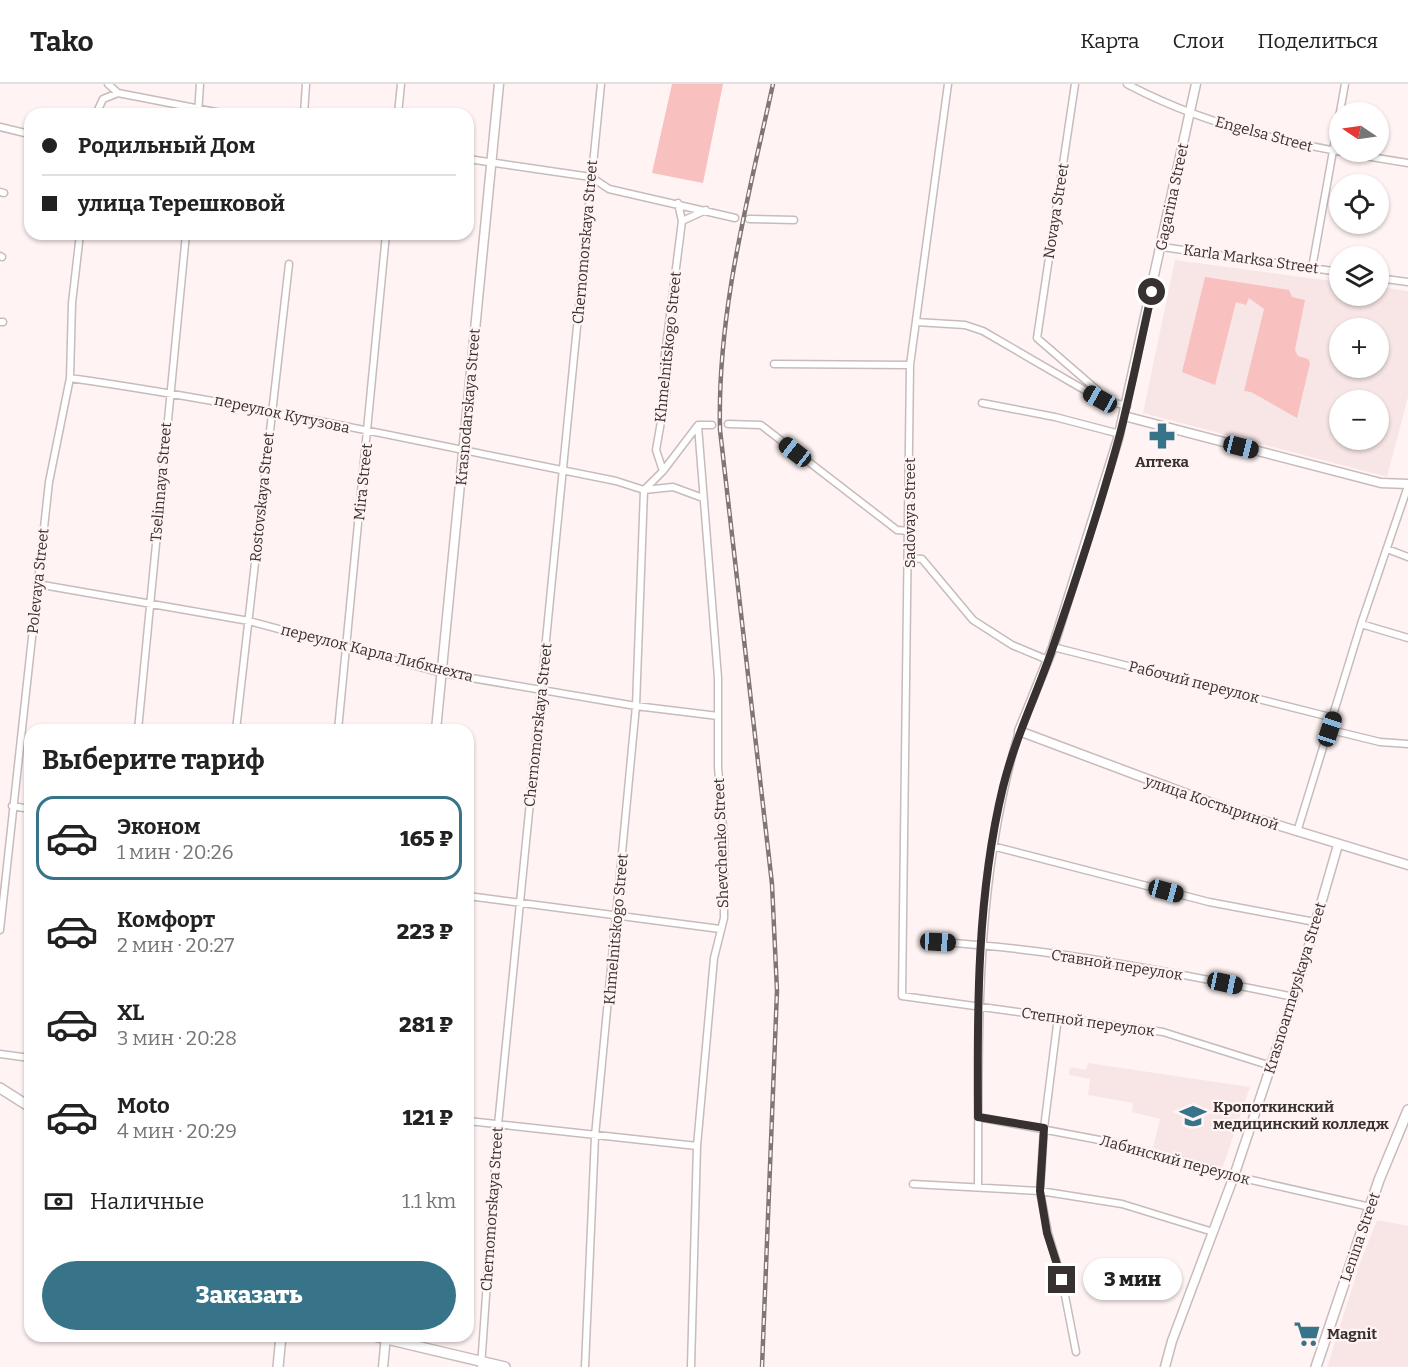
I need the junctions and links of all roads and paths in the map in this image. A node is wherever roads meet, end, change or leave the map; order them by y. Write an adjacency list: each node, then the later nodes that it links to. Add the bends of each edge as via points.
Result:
1 (108, 84): 12 (street)
2 (200, 84): 16 (street)
3 (306, 84): 17 (street)
4 (401, 84): 18 (street)
5 (499, 84): 25 (street, Krasnodarskaya Street)
6 (601, 84): 28 (street, Chernomorskaya Street)
7 (948, 84): 44 (street, Sadovaya Street)
8 (1075, 84): 49 (street, Novaya Street, via 1037,338 1096,390)
9 (1127, 84): 19 (street, Engelsa Street)
10 (1196, 84): 19 (street, Gagarina Street)
11 (1345, 84): 13 (street)
12 (118, 93): 14 (street, via 103,99); 15 (street)
13 (1342, 102)
14 (99, 108)
15 (182, 108)
16 (199, 108)
17 (304, 108)
18 (399, 108)
19 (1190, 114): 22 (street, Engelsa Street, via 1275,140); 38 (street, Gagarina Street)
20 (0, 127): 21 (street)
21 (24, 133)
22 (1329, 150)
23 (474, 160): 25 (street)
24 (1389, 160): 27 (street, Engelsa Street)
25 (491, 162): 28 (street); 59 (street, Krasnodarskaya Street)
26 (1330, 162): 40 (street)
27 (1408, 163)
28 (591, 177): 29 (street, via 609,189); 60 (street, Chernomorskaya Street)
29 (678, 203): 30 (street); 34 (street, Khmelnitskogo Street)
30 (706, 210): 31 (street); 34 (street)
31 (735, 218)
32 (749, 219): 33 (street)
33 (794, 220)
34 (682, 221): 61 (street, Khmelnitskogo Street, via 664,362 666,393 656,450)
35 (79, 240): 47 (street, Polevaya Street, via 72,303)
36 (185, 240): 48 (street, Tselinnaya Street)
37 (385, 240): 57 (street, Mira Street)
38 (1162, 247): 40 (street, Karla Marksa Street); 51 (street, Gagarina Street)
39 (289, 264): 52 (street, Rostovskaya Street)
40 (1312, 268): 41 (street, Karla Marksa Street)
41 (1329, 270)
42 (1389, 279): 43 (street)
43 (1408, 282)
44 (916, 322): 46 (street, Sadovaya Street); 49 (street, via 965,325 982,331)
45 (774, 364): 46 (street)
46 (910, 365): 65 (street, Sadovaya Street)
47 (70, 378): 48 (street, переулок Кутузова); 69 (street, Polevaya Street, via 49,482)
48 (169, 392): 52 (street, переулок Кутузова); 70 (street, Tselinnaya Street)
49 (1100, 399): 51 (street)
50 (982, 404): 58 (street)
51 (1127, 406): 53 (street, Gagarina Street)
52 (271, 410): 57 (street, переулок Кутузова); 71 (street, Rostovskaya Street)
53 (1124, 416): 58 (street, Gagarina Street); 62 (street, via 1381,483)
54 (728, 424): 65 (street, via 761,425 897,530)
55 (698, 425): 56 (street); 61 (street); 64 (street, Shevchenko Street)
56 (712, 425)
57 (368, 432): 59 (street, переулок Кутузова); 75 (street, Mira Street)
58 (1120, 434): 74 (street, Gagarina Street)
59 (464, 450): 60 (street, переулок Кутузова); 77 (street, Krasnodarskaya Street)
60 (564, 471): 63 (street, переулок Кутузова); 78 (street, Chernomorskaya Street)
61 (663, 471): 63 (street)
62 (1408, 485): 66 (street)
63 (644, 490): 64 (street, переулок Кутузова, via 673,488); 79 (street, Khmelnitskogo Street)
64 (703, 498): 80 (street, Shevchenko Street)
65 (909, 531): 68 (street, Sadovaya Street)
66 (1387, 549): 67 (street); 72 (street)
67 (1408, 557)
68 (910, 558): 76 (street, via 922,559 973,620 1012,645); 103 (street, Sadovaya Street)
69 (37, 584): 70 (street, переулок Карла Либкнехта); 89 (street, Polevaya Street)
70 (150, 602): 71 (street, переулок Карла Либкнехта); 82 (street, Tselinnaya Street)
71 (249, 621): 75 (street, переулок Карла Либкнехта); 83 (street, Rostovskaya Street)
72 (1361, 624): 73 (street); 81 (street)
73 (1408, 638)
74 (1053, 647): 76 (street, Gagarina Street); 81 (street, Рабочий переулок)
75 (347, 648): 77 (street, переулок Карла Либкнехта); 84 (street, Mira Street)
76 (1048, 660): 87 (street, Gagarina Street)
77 (442, 672): 78 (street, переулок Карла Либкнехта); 85 (street, Krasnodarskaya Street)
78 (542, 691): 79 (street, переулок Карла Либкнехта); 96 (street, Chernomorskaya Street)
79 (636, 706): 80 (street, переулок Карла Либкнехта); 97 (street, Khmelnitskogo Street)
80 (718, 716): 99 (street, Shevchenko Street, via 724,840 724,918)
81 (1334, 718): 86 (street)
82 (139, 724)
83 (237, 724)
84 (339, 724)
85 (437, 724)
86 (1330, 729): 88 (street, via 1380,742); 91 (street)
87 (1019, 731): 91 (street, улица Костыриной, via 1199,800); 93 (street, Gagarina Street)
88 (1408, 744)
89 (12, 806): 90 (street); 100 (street, Polevaya Street)
90 (24, 808)
91 (1297, 832): 92 (street, улица Костыриной)
92 (1338, 845): 94 (street, улица Костыриной); 98 (street, Krasnoarmeyskaya Street)
93 (992, 846): 98 (street, via 1209,902); 102 (street, Gagarina Street)
94 (1408, 865)
95 (474, 897): 96 (street)
96 (520, 905): 97 (street); 115 (street, Chernomorskaya Street)
97 (618, 916): 99 (street); 117 (street, Khmelnitskogo Street)
98 (1315, 922): 104 (street, Krasnoarmeyskaya Street)
99 (720, 929): 118 (street, Shevchenko Street)
100 (0, 930)
101 (938, 942): 102 (street, Ставной переулок)
102 (982, 944): 104 (street, Ставной переулок, via 1202,978); 105 (street, Gagarina Street)
103 (902, 996): 105 (street, Степной переулок)
104 (1294, 997): 109 (street, Krasnoarmeyskaya Street)
105 (978, 1006): 106 (street, Степной переулок); 113 (street, Gagarina Street)
106 (1058, 1017): 109 (street, Степной переулок, via 1163,1032); 116 (street)
107 (0, 1054): 108 (street)
108 (24, 1057)
109 (1271, 1066): 119 (street, Krasnoarmeyskaya Street)
110 (0, 1088): 111 (main road)
111 (24, 1103)
112 (1408, 1110): 123 (main road, Lenina Street)
113 (978, 1117): 116 (street, Лабинский переулок); 121 (street, Gagarina Street)
114 (474, 1122): 115 (street)
115 (498, 1125): 117 (street); 129 (street, Chernomorskaya Street)
116 (1044, 1128): 119 (street, Лабинский переулок); 122 (street)
117 (596, 1136): 118 (street); 133 (street, Khmelnitskogo Street)
118 (697, 1146): 134 (street, Shevchenko Street)
119 (1234, 1176): 123 (street, Лабинский переулок); 124 (street, Krasnoarmeyskaya Street)
120 (913, 1184): 121 (street)
121 (978, 1186): 122 (street)
122 (1040, 1191): 124 (street, via 1122,1204); 128 (street)
123 (1370, 1207): 136 (main road, Lenina Street)
124 (1213, 1232): 135 (street, Krasnoarmeyskaya Street)
125 (280, 1342): 130 (main road)
126 (386, 1342): 131 (street)
127 (401, 1342): 129 (main road)
128 (1076, 1352)
129 (482, 1364): 132 (main road)
130 (278, 1367)
131 (383, 1367)
132 (505, 1367)
133 (585, 1367)
134 (691, 1367)
135 (1165, 1367)
136 (1316, 1367)

